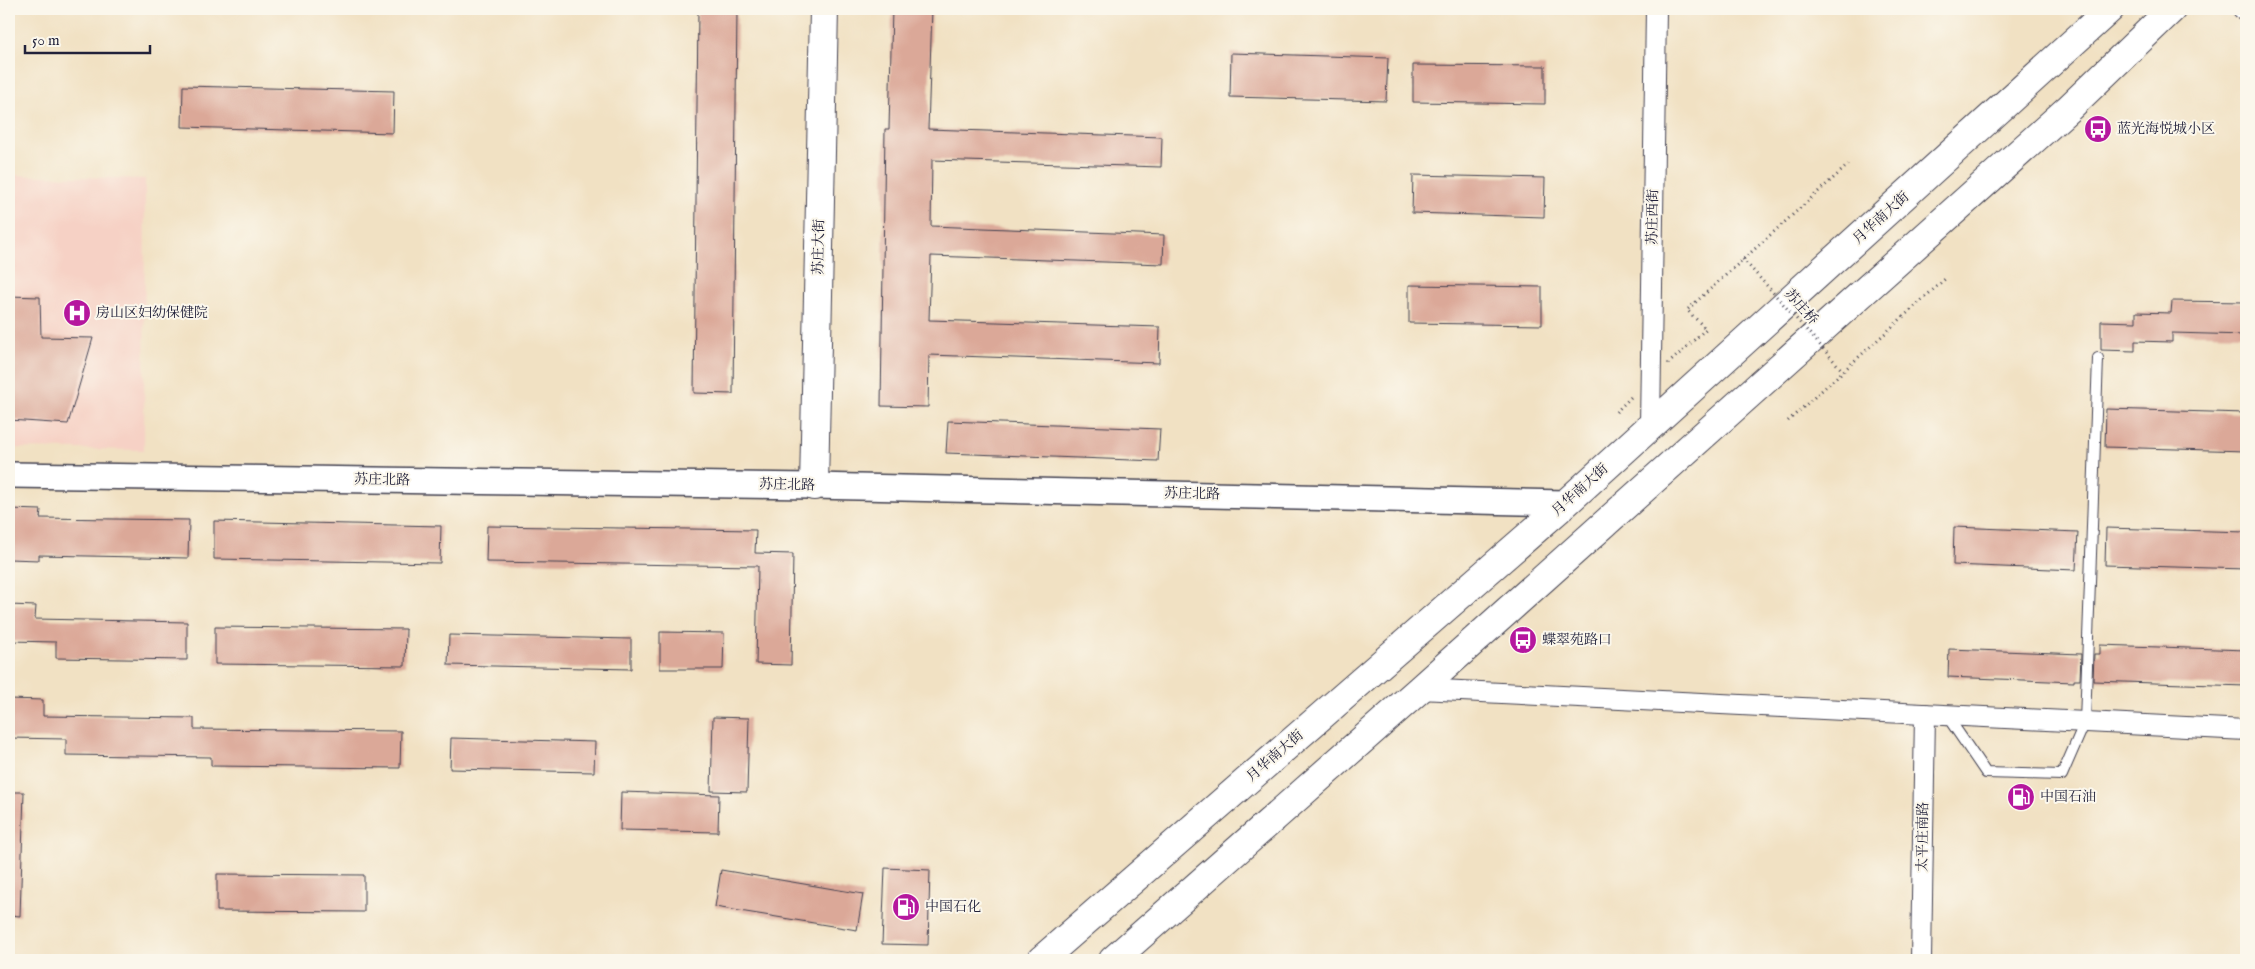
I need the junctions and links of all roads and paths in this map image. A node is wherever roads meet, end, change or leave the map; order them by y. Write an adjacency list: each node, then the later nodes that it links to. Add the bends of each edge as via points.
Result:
1 (824, 9): 16 (main road, 苏庄大街)
2 (1656, 9): 14 (street, 苏庄西街)
3 (2110, 9): 14 (main road, 月华南大街)
4 (2172, 9): 18 (main road, via 2068,109)
5 (2243, 9): 6 (street)
6 (2246, 11)
7 (1848, 165): 8 (path)
8 (1743, 259): 11 (path, via 1687,310 1706,329); 12 (path, 苏庄桥, bridge)
9 (1945, 279): 12 (path)
10 (2098, 358): 21 (lane)
11 (1670, 362)
12 (1843, 371): 13 (path)
13 (1788, 421)
14 (1650, 426): 17 (main road, 月华南大街)
15 (9, 475): 16 (street, 苏庄北路)
16 (814, 486): 17 (street, 苏庄北路)
17 (1566, 503): 23 (main road, 月华南大街)
18 (1420, 688): 19 (street); 24 (main road)
19 (1925, 714): 20 (street); 25 (street, 太平庄南路)
20 (1947, 715): 21 (street); 21 (lane, via 1986,773 2062,775)
21 (2085, 722): 22 (street)
22 (2246, 730)
23 (1042, 960)
24 (1113, 960)
25 (1921, 960)

